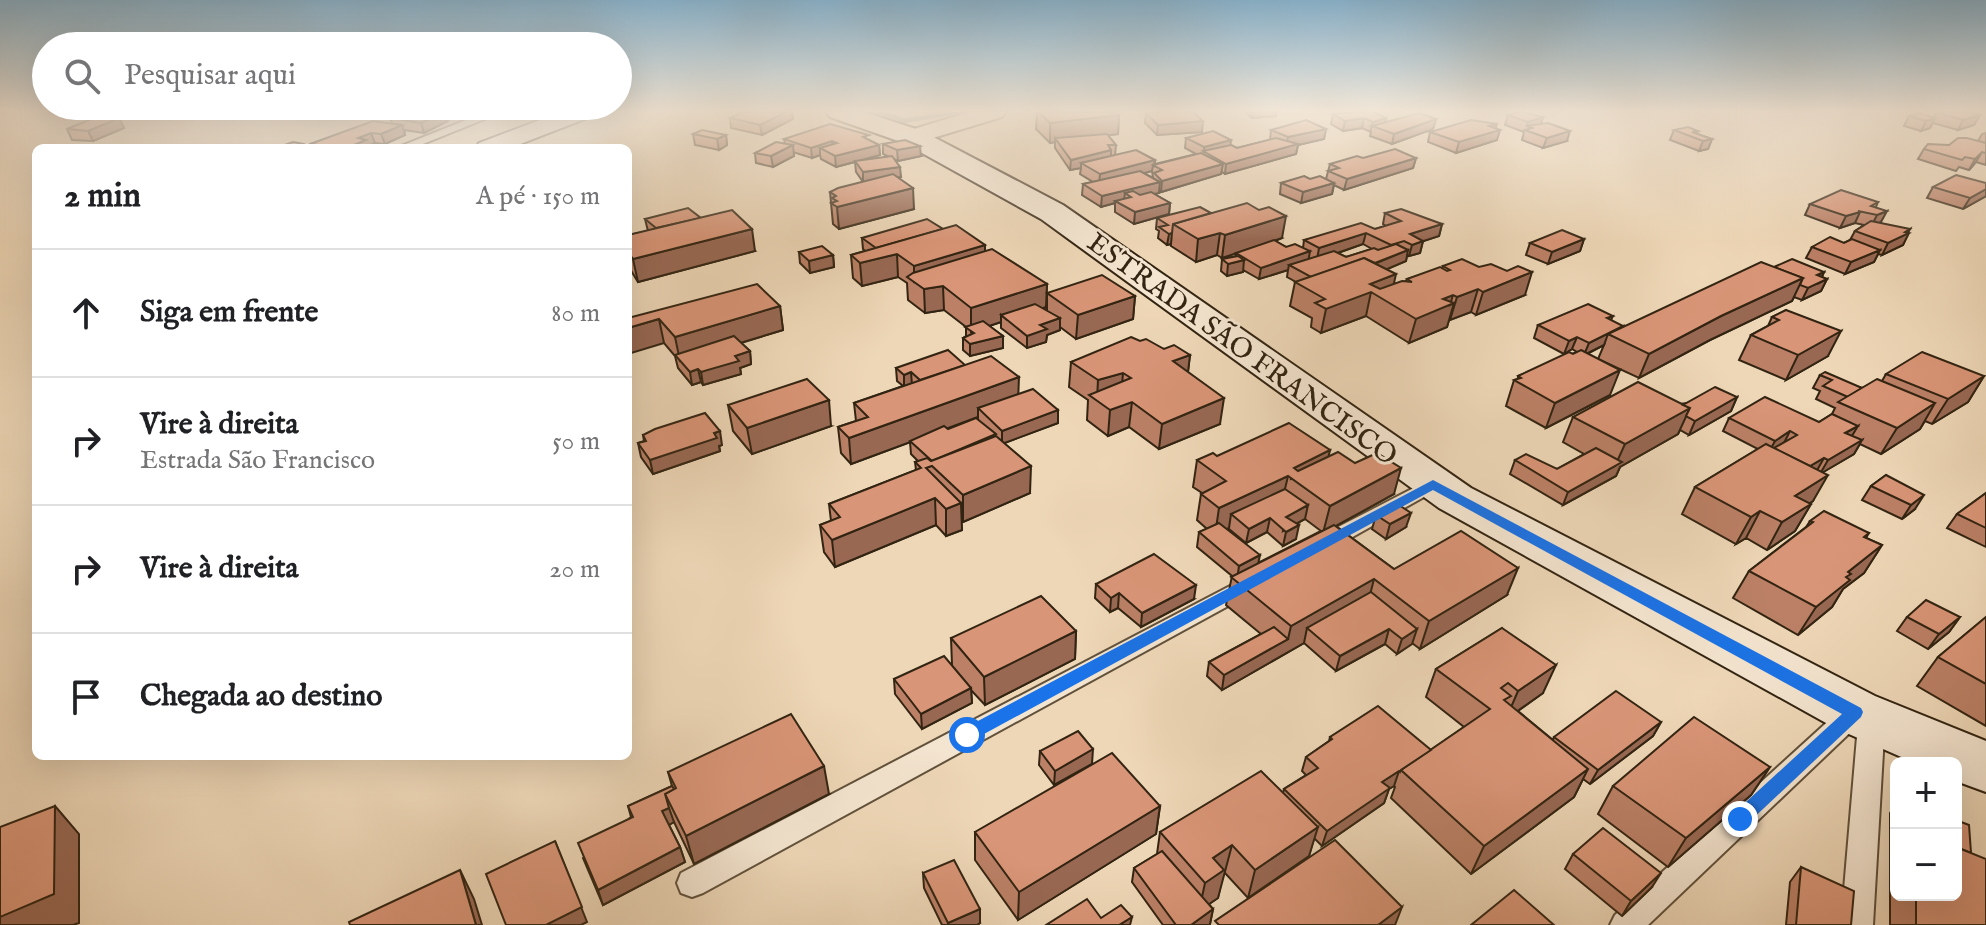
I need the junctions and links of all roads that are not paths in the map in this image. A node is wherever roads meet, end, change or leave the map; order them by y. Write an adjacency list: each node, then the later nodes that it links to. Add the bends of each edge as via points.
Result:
1 (959, 155): 2 (main road, ESTRADA SÃO FRANCISCO, via 1052,212)
2 (1433, 484): 3 (main road, ESTRADA SÃO FRANCISCO); 5 (lane)
3 (1863, 715): 4 (main road, ESTRADA SÃO FRANCISCO); 6 (lane); 7 (lane)
4 (1986, 767)
5 (692, 883)
6 (1626, 925)
7 (1857, 925)

